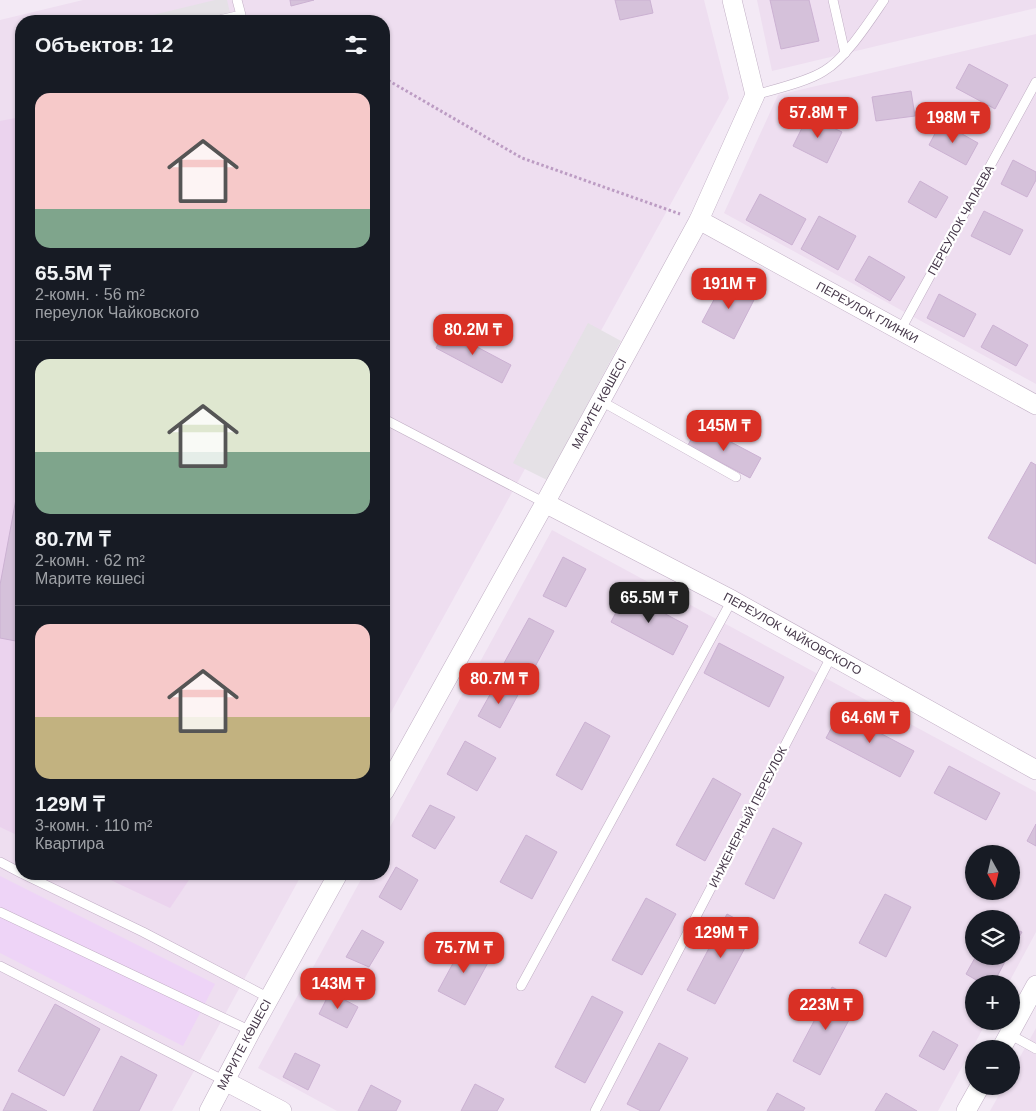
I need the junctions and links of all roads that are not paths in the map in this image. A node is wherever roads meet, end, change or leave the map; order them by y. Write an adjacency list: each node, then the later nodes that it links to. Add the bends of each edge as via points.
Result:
1 (237, 0): 5 (lane)
2 (732, 0): 8 (street)
3 (833, 0): 6 (lane)
4 (884, 0): 6 (lane)
5 (241, 15)
6 (845, 53): 8 (lane, via 816,76)
7 (1036, 82): 10 (lane, ПЕРЕУЛОК ЧАПАЕВА)
8 (755, 95): 9 (street, МАРИТЕ КӨШЕСІ)
9 (699, 220): 10 (street, ПЕРЕУЛОК ГЛИНКИ); 11 (street, МАРИТЕ КӨШЕСІ)
10 (900, 331): 12 (street, ПЕРЕУЛОК ГЛИНКИ)
11 (601, 401): 14 (lane); 15 (street, МАРИТЕ КӨШЕСІ)
12 (1036, 405)
13 (390, 421): 15 (lane)
14 (736, 477)
15 (545, 503): 16 (street, ПЕРЕУЛОК ЧАЙКОВСКОГО); 19 (street, МАРИТЕ КӨШЕСІ)
16 (732, 600): 17 (street, ПЕРЕУЛОК ЧАЙКОВСКОГО); 27 (lane)
17 (832, 655): 18 (street, ПЕРЕУЛОК ЧАЙКОВСКОГО); 37 (lane, ИНЖЕНЕРНЫЙ ПЕРЕУЛОК)
18 (1036, 770)
19 (390, 781)
20 (0, 862): 21 (lane)
21 (15, 870)
22 (36, 880): 28 (lane)
23 (335, 880): 28 (street, МАРИТЕ КӨШЕСІ)
24 (0, 912): 29 (lane)
25 (0, 966): 33 (lane)
26 (1036, 984): 30 (street)
27 (521, 986)
28 (269, 998): 29 (street, МАРИТЕ КӨШЕСІ)
29 (251, 1031): 33 (street, МАРИТЕ КӨШЕСІ)
30 (1006, 1040)
31 (1020, 1045): 32 (lane)
32 (1036, 1049)
33 (225, 1081): 35 (street, МАРИТЕ КӨШЕСІ); 36 (street)
34 (975, 1095): 38 (street)
35 (208, 1111)
36 (282, 1111)
37 (595, 1111)
38 (966, 1111)

